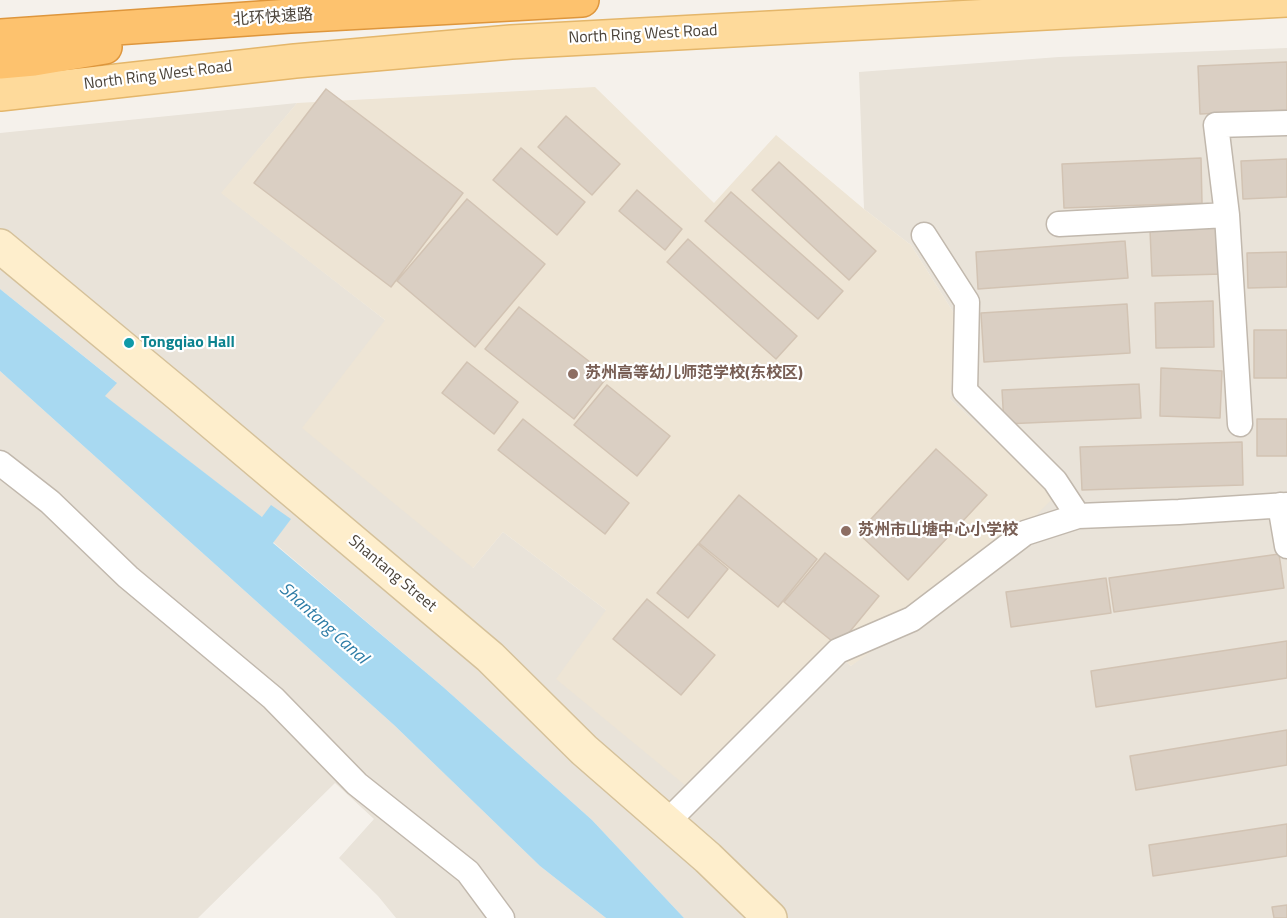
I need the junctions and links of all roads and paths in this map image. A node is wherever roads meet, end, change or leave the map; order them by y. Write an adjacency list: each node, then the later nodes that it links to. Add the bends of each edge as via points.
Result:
1 (582, 0): 3 (highway, 北环快速路)
2 (1287, 0): 6 (main road, North Ring West Road, via 511,42)
3 (290, 16): 4 (highway, 北环快速路); 5 (highway)
4 (0, 36)
5 (0, 62)
6 (0, 94)
7 (1287, 123): 8 (street, via 1216,125)
8 (1227, 215): 9 (street); 12 (street)
9 (1059, 224)
10 (924, 236): 15 (street, via 967,302 965,391 1054,481)
11 (0, 246): 17 (street, Shantang Street, via 490,657 584,750)
12 (1240, 424)
13 (0, 463): 18 (street, via 51,502 128,577 273,698 357,784 468,872)
14 (1284, 505): 15 (street); 16 (street)
15 (1078, 516): 17 (street, via 1025,533 912,619 838,651)
16 (1287, 546)
17 (667, 822): 19 (street, Shantang Street)
18 (502, 918)
19 (770, 918)

